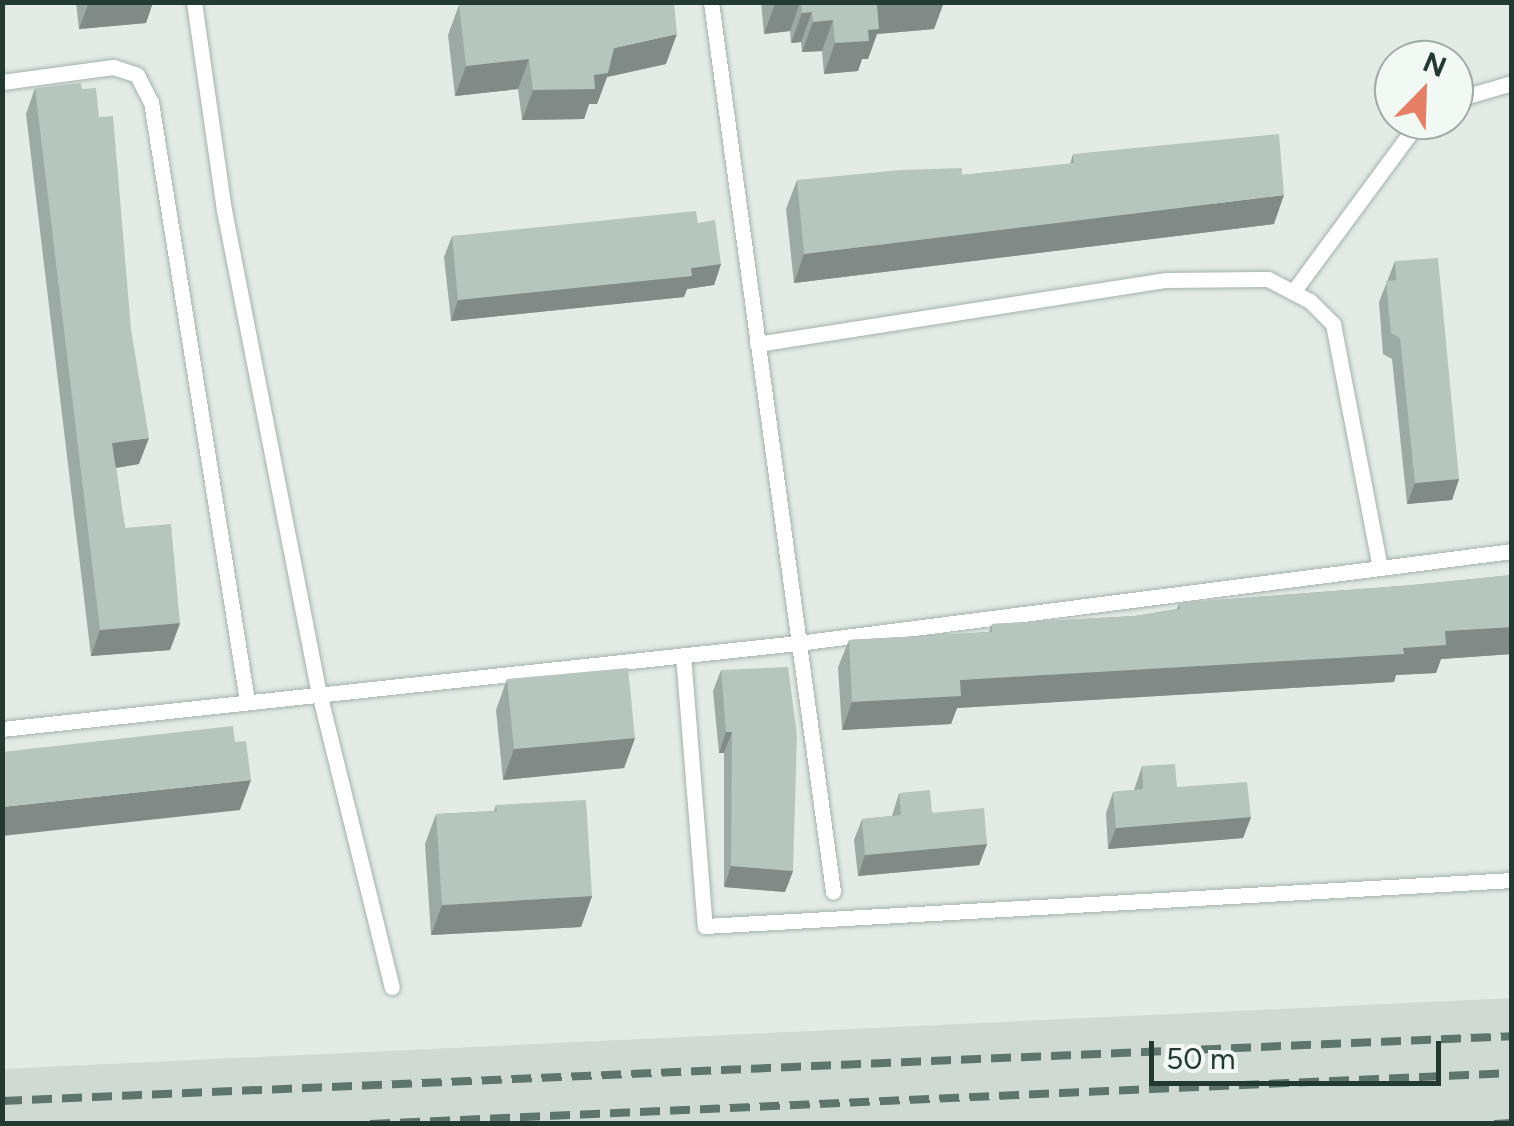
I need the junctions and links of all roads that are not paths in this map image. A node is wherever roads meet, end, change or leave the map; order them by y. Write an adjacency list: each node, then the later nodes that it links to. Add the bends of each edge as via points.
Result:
1 (194, 2): 13 (lane, via 224,210)
2 (711, 2): 8 (lane)
3 (2, 82): 14 (lane, via 113,67 137,75 151,102)
4 (1512, 83): 5 (lane)
5 (1474, 94)
6 (1405, 140): 7 (lane)
7 (1293, 292): 8 (lane, via 1268,279 1166,280); 10 (lane, via 1333,324)
8 (757, 344): 11 (lane)
9 (1512, 551): 10 (lane)
10 (1380, 568): 11 (lane)
11 (798, 643): 12 (lane); 17 (lane)
12 (682, 655): 13 (lane); 16 (lane, via 705,926)
13 (319, 693): 14 (lane); 18 (lane)
14 (247, 700): 15 (lane)
15 (2, 729)
16 (1512, 880)
17 (833, 892)
18 (392, 987)

